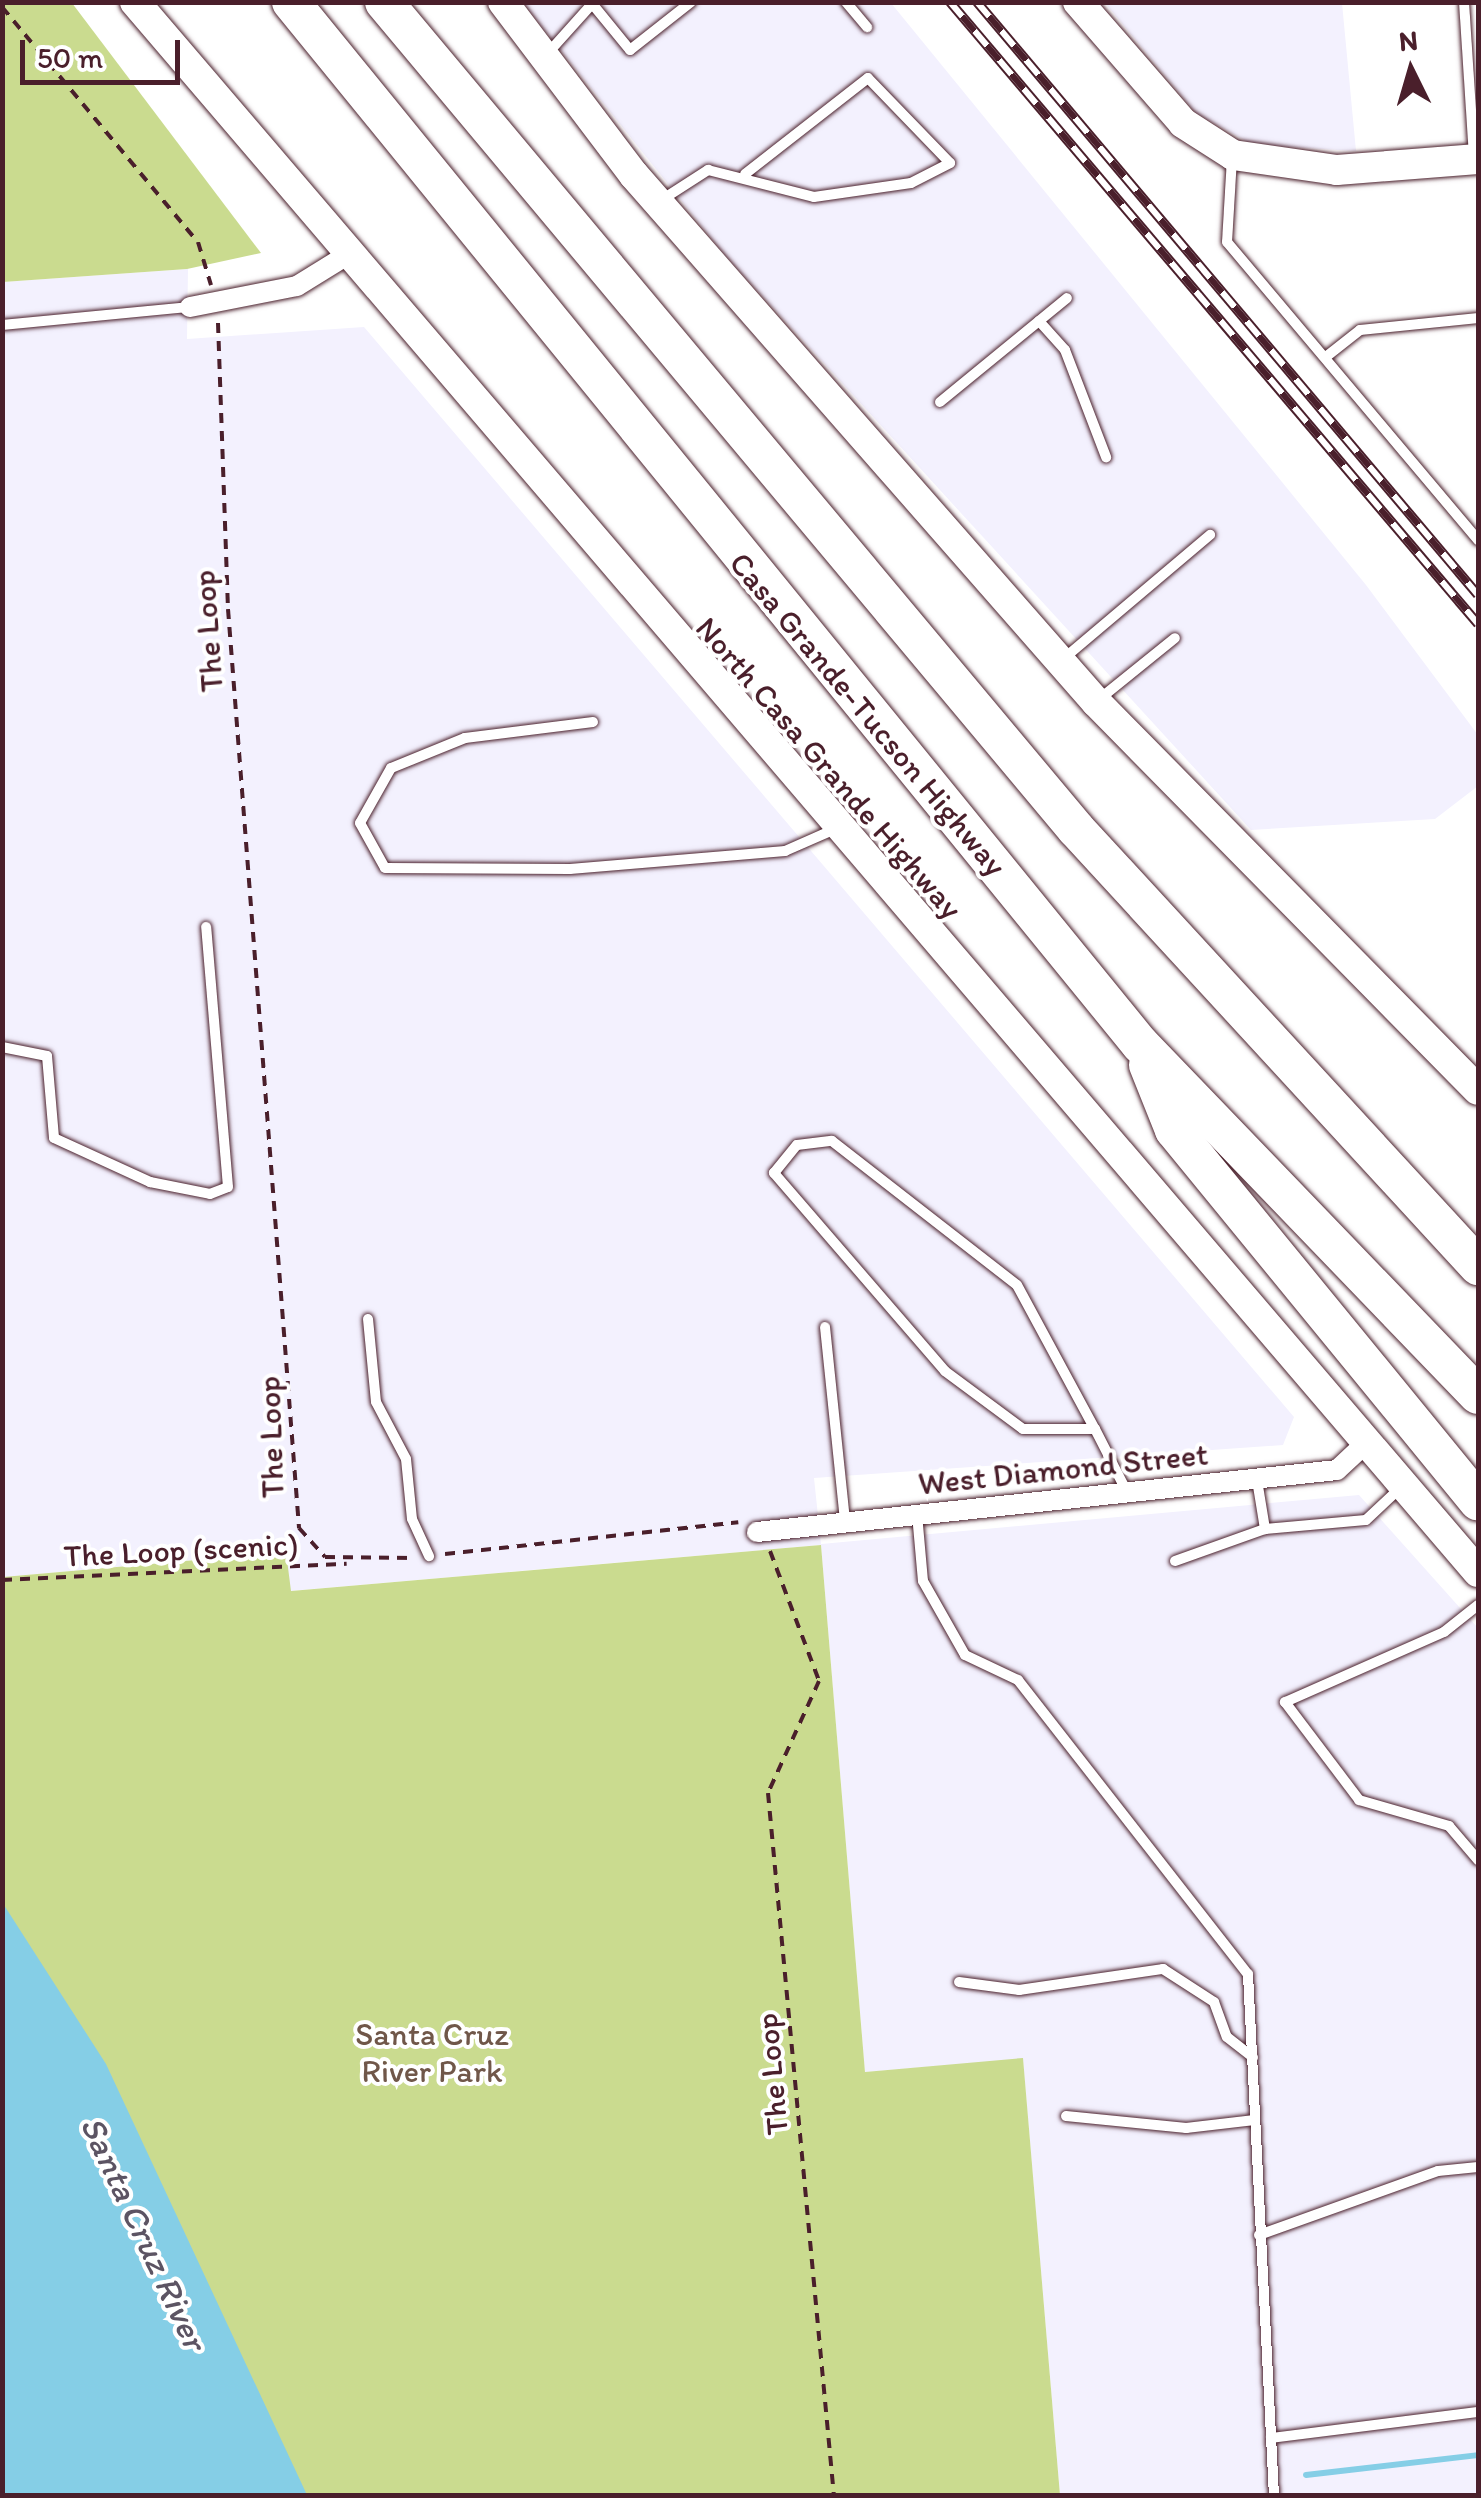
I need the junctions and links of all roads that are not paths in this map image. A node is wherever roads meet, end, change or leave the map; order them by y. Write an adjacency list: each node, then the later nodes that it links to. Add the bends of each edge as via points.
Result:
1 (135, 2): 16 (main road, North Casa Grande Highway)
2 (291, 2): 33 (highway, Casa Grande-Tucson Highway)
3 (384, 2): 36 (highway, via 1076,829)
4 (503, 2): 11 (main road)
5 (691, 2): 9 (lane, via 630,50)
6 (846, 2): 10 (lane)
7 (1078, 2): 12 (main road, via 1140,78)
8 (1464, 2): 13 (lane)
9 (592, 4): 11 (lane)
10 (866, 27)
11 (544, 57): 15 (main road)
12 (1232, 155): 13 (main road, via 1336,170); 22 (lane, via 1227,242)
13 (1476, 159)
14 (744, 174): 14 (lane, via 814,197 911,183 950,162 868,78); 15 (lane, via 708,170)
15 (658, 202): 28 (main road)
16 (347, 255): 18 (street, via 297,286); 31 (main road, North Casa Grande Highway)
17 (1068, 298): 20 (lane)
18 (190, 307): 21 (lane)
19 (1478, 318): 22 (lane, via 1360,330)
20 (1039, 321): 23 (lane); 24 (lane, via 1065,350)
21 (2, 325)
22 (1328, 356): 26 (lane)
23 (940, 402)
24 (1106, 458)
25 (1210, 535): 28 (lane)
26 (1478, 540)
27 (1175, 638): 29 (lane)
28 (1061, 661): 29 (main road)
29 (1096, 702): 35 (main road)
30 (593, 722): 31 (lane, via 464,738 392,768 360,824 385,868 570,868 785,851)
31 (834, 828): 43 (main road, North Casa Grande Highway)
32 (206, 927): 34 (lane, via 228,1187 210,1194 150,1182 54,1138 47,1056)
33 (1140, 1044): 41 (highway, Casa Grande-Tucson Highway); 47 (highway, via 1174,1130)
34 (2, 1047)
35 (1478, 1090)
36 (1372, 1151): 37 (highway); 38 (highway)
37 (1478, 1237)
38 (1478, 1266)
39 (368, 1319): 52 (lane, via 376,1402 406,1459 412,1519)
40 (824, 1328): 49 (lane)
41 (1478, 1394)
42 (1095, 1429): 42 (lane, via 1016,1285 832,1140 797,1145 774,1173 945,1372 1023,1428); 46 (lane)
43 (1365, 1444): 44 (street, West Diamond Street, via 1336,1470); 45 (main road, North Casa Grande Highway)
44 (1257, 1480): 46 (street, West Diamond Street); 50 (lane)
45 (1402, 1486): 50 (lane, via 1366,1520); 54 (main road, North Casa Grande Highway)
46 (1128, 1493): 48 (street, West Diamond Street)
47 (1478, 1501)
48 (917, 1514): 49 (street, West Diamond Street); 58 (lane, via 923,1582 965,1655 1018,1680 1232,1946 1248,1974)
49 (845, 1522): 51 (street, West Diamond Street)
50 (1265, 1529): 53 (lane)
51 (757, 1532)
52 (429, 1556)
53 (1175, 1562)
54 (1478, 1572)
55 (1478, 1605): 56 (lane, via 1444,1632 1285,1702 1360,1800 1449,1826)
56 (1478, 1860)
57 (959, 1982): 58 (lane, via 1018,1990 1164,1970 1214,2002 1226,2037)
58 (1252, 2057): 60 (lane)
59 (1066, 2116): 60 (lane, via 1186,2128)
60 (1255, 2120): 62 (lane)
61 (1478, 2167): 62 (lane, via 1438,2171)
62 (1259, 2235): 64 (lane)
63 (1478, 2412): 64 (lane)
64 (1271, 2438): 65 (lane)
65 (1274, 2496)

